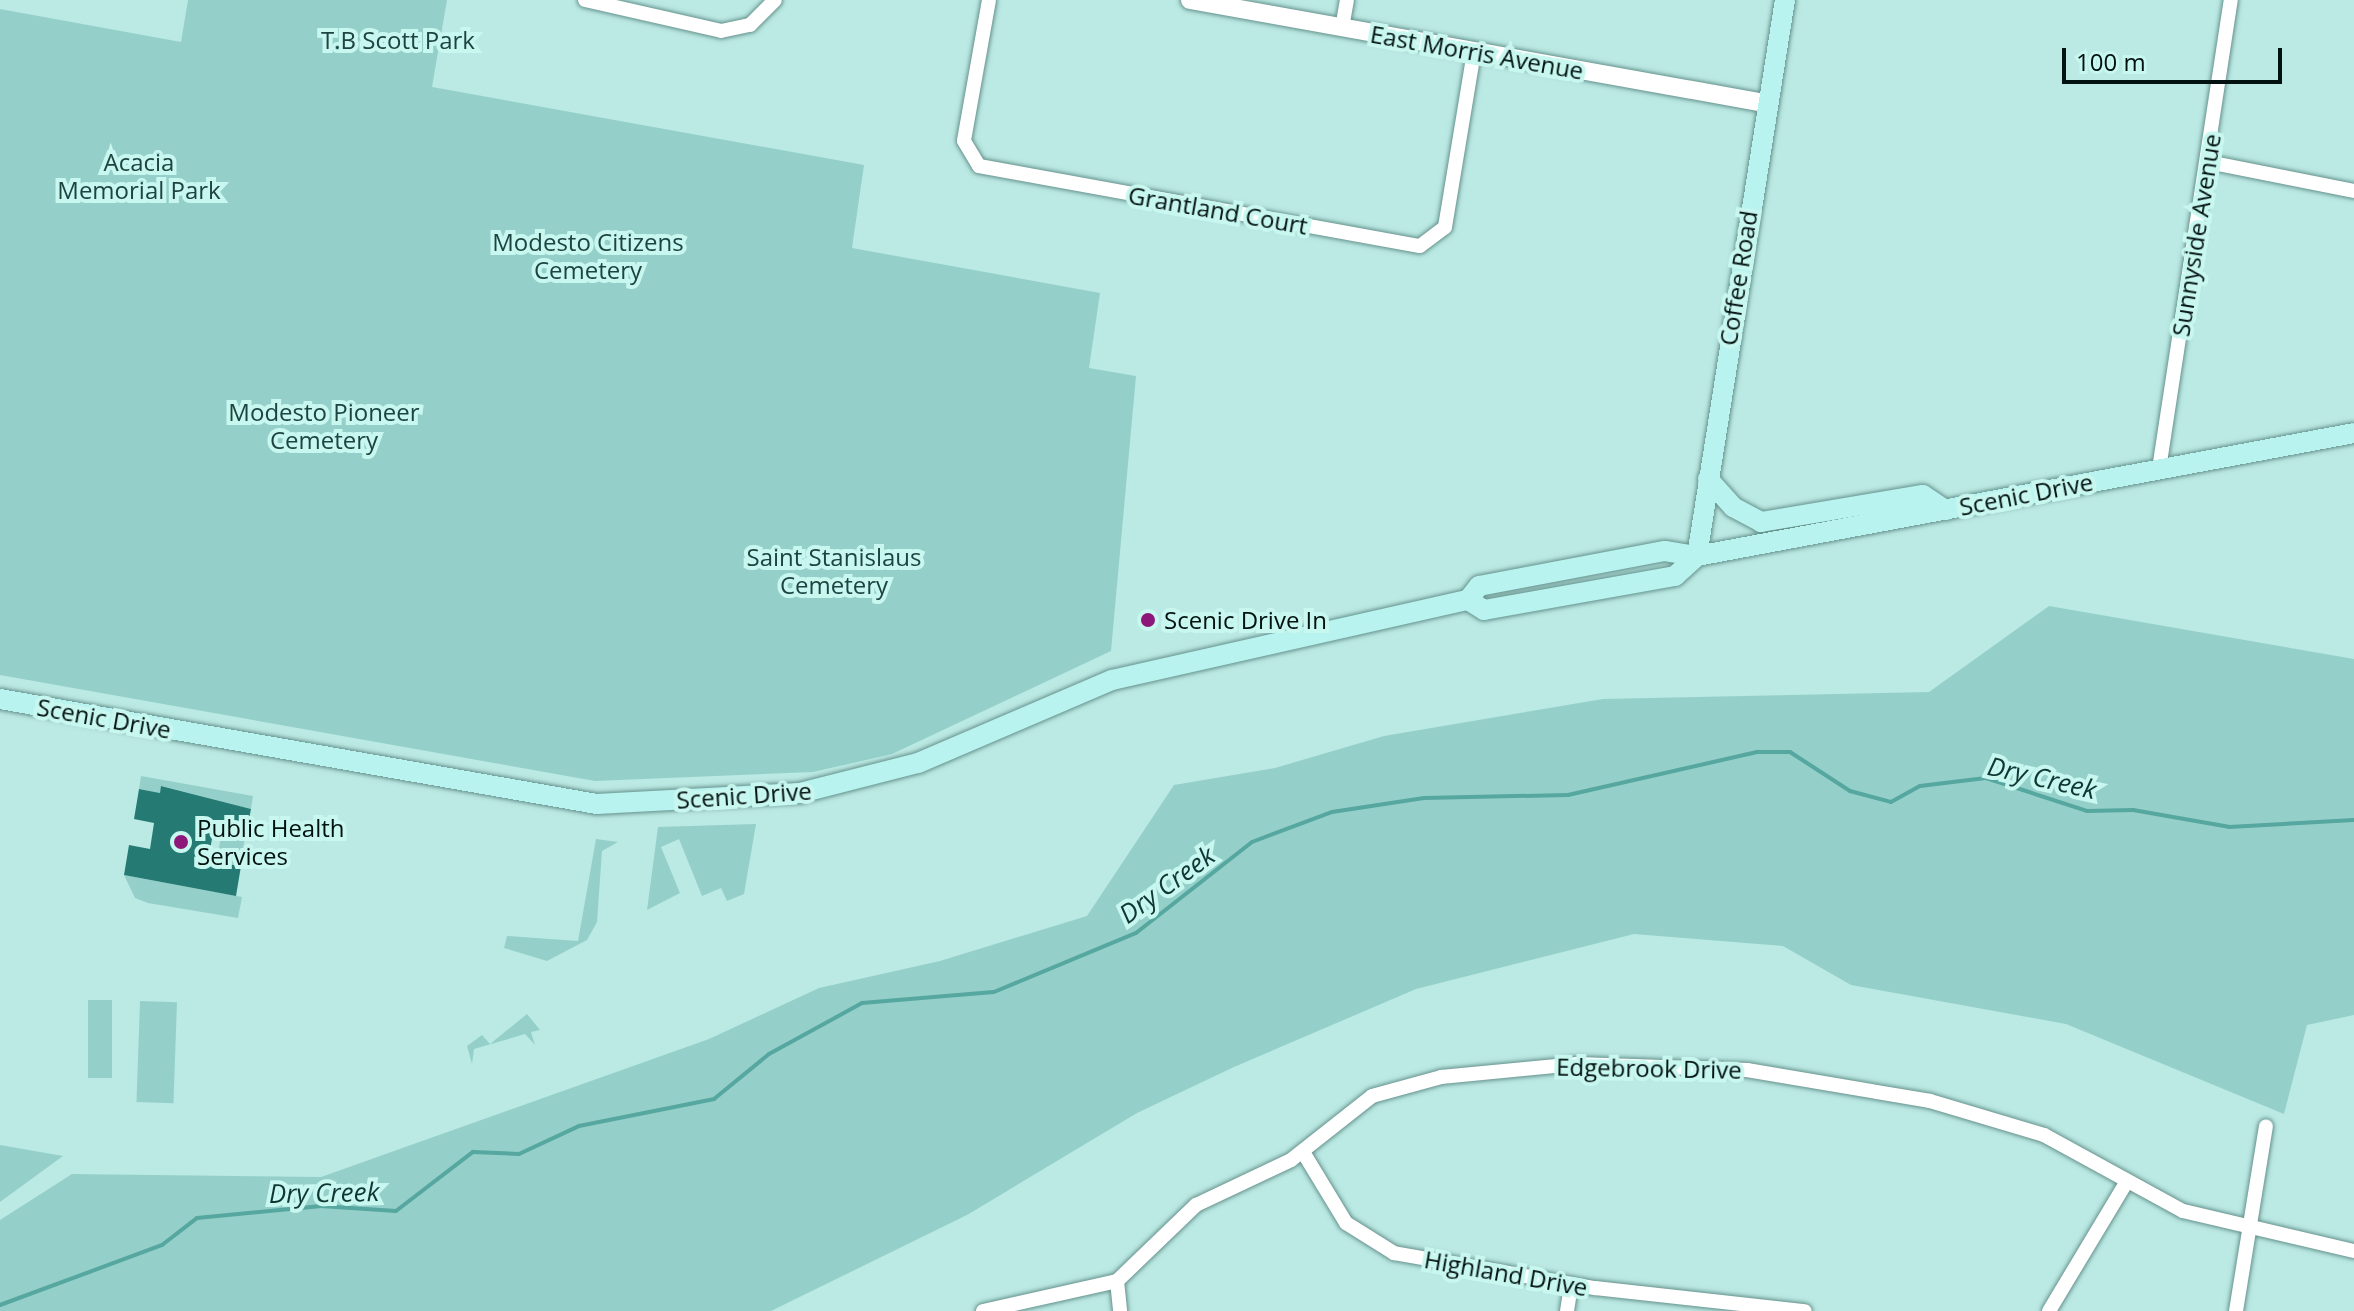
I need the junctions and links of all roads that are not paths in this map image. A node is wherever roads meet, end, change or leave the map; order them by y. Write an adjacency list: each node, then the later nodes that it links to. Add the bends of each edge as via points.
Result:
1 (585, 0): 2 (street, via 721,31 750,25)
2 (775, 0)
3 (989, 0): 9 (street, Grantland Court, via 964,141 979,166 1420,246 1445,227)
4 (1190, 0): 8 (street, East Morris Avenue)
5 (1347, 0): 8 (street)
6 (1785, 0): 10 (main road, Coffee Road)
7 (2231, 0): 11 (street, Sunnyside Avenue)
8 (1342, 28): 9 (street, East Morris Avenue)
9 (1474, 51): 10 (street, East Morris Avenue)
10 (1765, 103): 15 (main road, Coffee Road)
11 (2208, 162): 12 (street); 14 (street, Sunnyside Avenue)
12 (2354, 191)
13 (2354, 433): 14 (main road, Scenic Drive)
14 (2159, 469): 16 (main road, Scenic Drive)
15 (1708, 479): 16 (main road, via 1733,507 1761,522 1923,495); 17 (main road, Coffee Road)
16 (1945, 510): 17 (main road, Scenic Drive)
17 (1697, 556): 18 (main road, Scenic Drive, via 1675,576 1484,610 1468,600 1179,660 1056,700 905,768 800,793 597,804)
18 (0, 699)
19 (2266, 1126): 22 (street)
20 (1303, 1152): 21 (street, Edgebrook Drive, via 1365,1100 1404,1085 1514,1068 1651,1064 1810,1078 1952,1106 2044,1135); 24 (street, Edgebrook Drive, via 1208,1196); 25 (street, Highland Drive, via 1346,1223 1380,1248)
21 (2124, 1186): 22 (street, Edgebrook Drive); 30 (street)
22 (2248, 1231): 23 (street, Edgebrook Drive); 31 (street)
23 (2354, 1251)
24 (1117, 1281): 26 (street); 27 (street)
25 (1571, 1285): 28 (street); 29 (street, Highland Drive)
26 (983, 1311)
27 (1120, 1311)
28 (1567, 1311)
29 (1805, 1311)
30 (2049, 1311)
31 (2236, 1311)

